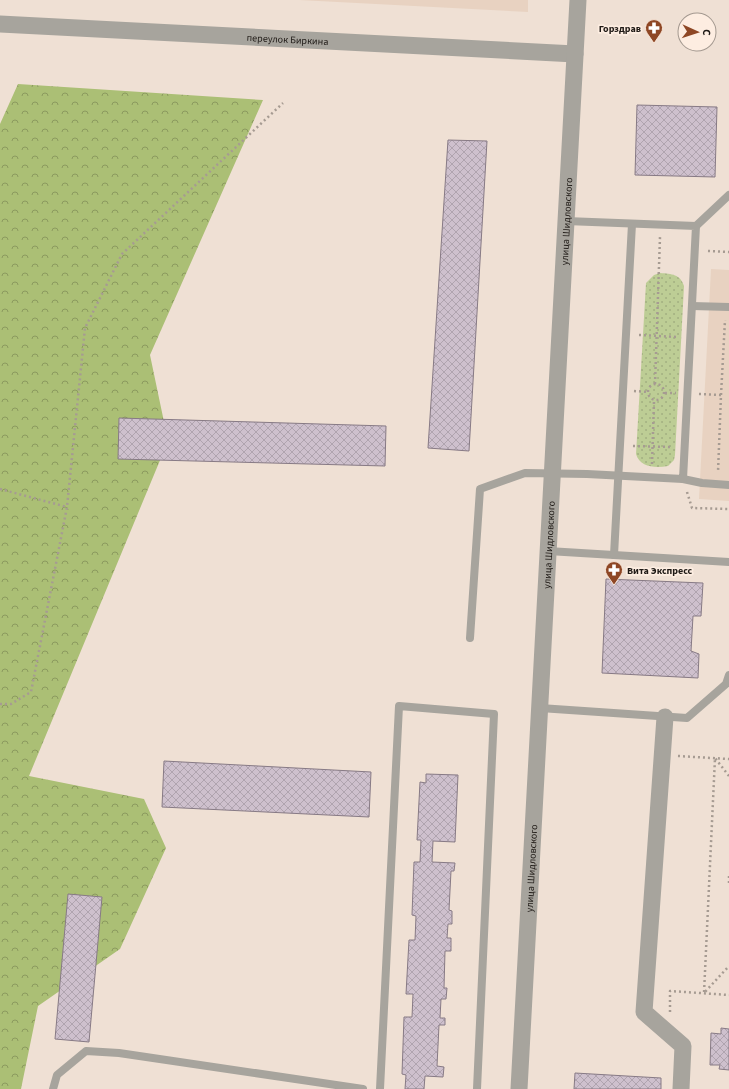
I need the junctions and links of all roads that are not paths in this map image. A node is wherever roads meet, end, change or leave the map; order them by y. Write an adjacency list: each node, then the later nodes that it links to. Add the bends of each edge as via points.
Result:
1 (578, 0): 3 (street, улица Шидловского)
2 (0, 24): 3 (street, переулок Биркина)
3 (575, 54): 5 (street, улица Шидловского)
4 (729, 195): 7 (lane)
5 (566, 221): 6 (lane); 10 (street, улица Шидловского)
6 (632, 224): 7 (lane); 11 (lane)
7 (696, 226): 8 (lane)
8 (692, 306): 9 (lane); 12 (lane)
9 (728, 307)
10 (553, 474): 11 (lane); 14 (street, улица Шидловского); 17 (lane, via 525,473 480,489)
11 (618, 476): 12 (lane); 15 (lane)
12 (683, 479): 13 (lane)
13 (729, 485)
14 (548, 552): 15 (lane); 19 (street, улица Шидловского)
15 (614, 556): 16 (lane)
16 (729, 562)
17 (470, 638)
18 (729, 675): 20 (lane, via 726,684 688,718)
19 (540, 708): 20 (lane); 25 (street, улица Шидловского)
20 (665, 717): 26 (street, via 644,1012 683,1046)
21 (53, 1089): 22 (lane, via 57,1075 86,1051 119,1053)
22 (363, 1089)
23 (380, 1089): 24 (lane, via 399,706 494,714)
24 (477, 1089)
25 (519, 1089)
26 (681, 1089)

